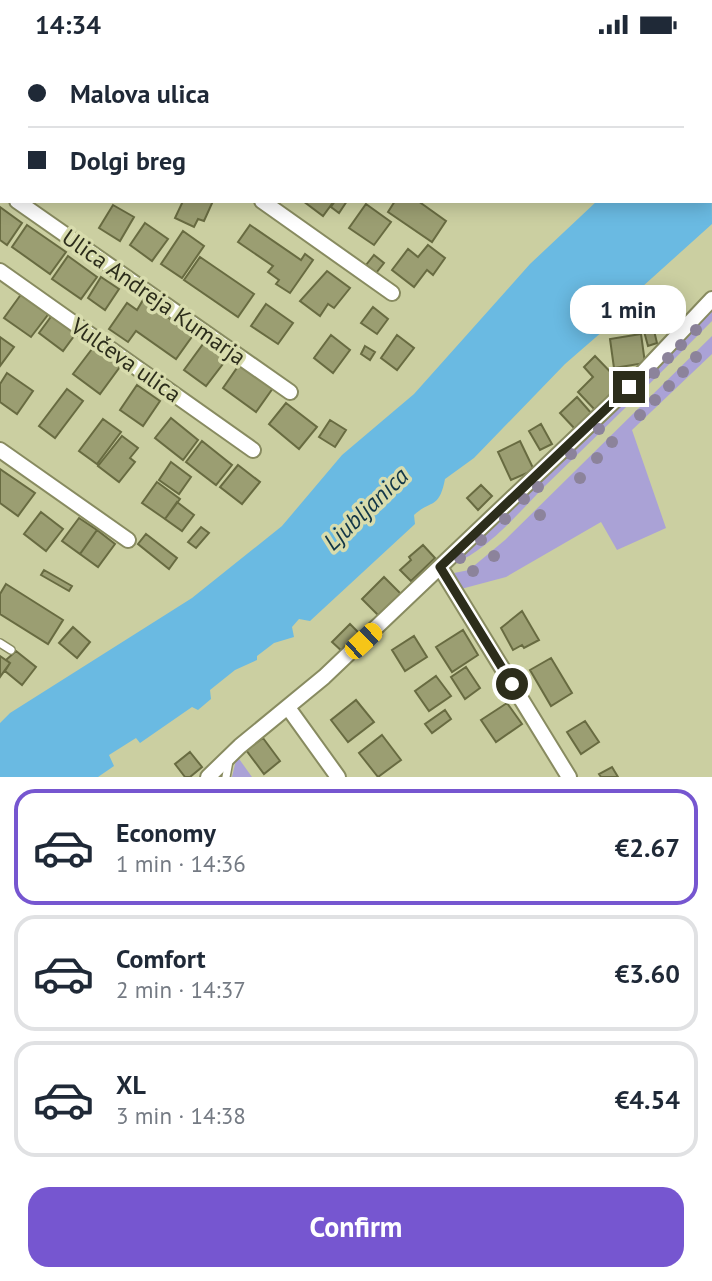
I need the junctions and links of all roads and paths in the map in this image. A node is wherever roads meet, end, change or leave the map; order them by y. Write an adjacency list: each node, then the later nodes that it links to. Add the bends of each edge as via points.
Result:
1 (20, 203): 6 (street, Ulica Andreja Kumarja)
2 (265, 203): 4 (street)
3 (0, 271): 8 (street, Vulčeva ulica)
4 (392, 293)
5 (712, 299): 10 (street, via 629,387)
6 (290, 393)
7 (0, 450): 9 (street)
8 (253, 450)
9 (128, 540)
10 (440, 567): 13 (street); 18 (street)
11 (0, 643): 12 (lane)
12 (11, 650)
13 (289, 709): 14 (street); 17 (street)
14 (229, 758): 15 (street); 16 (lane)
15 (208, 777)
16 (226, 777)
17 (338, 777)
18 (569, 777)

